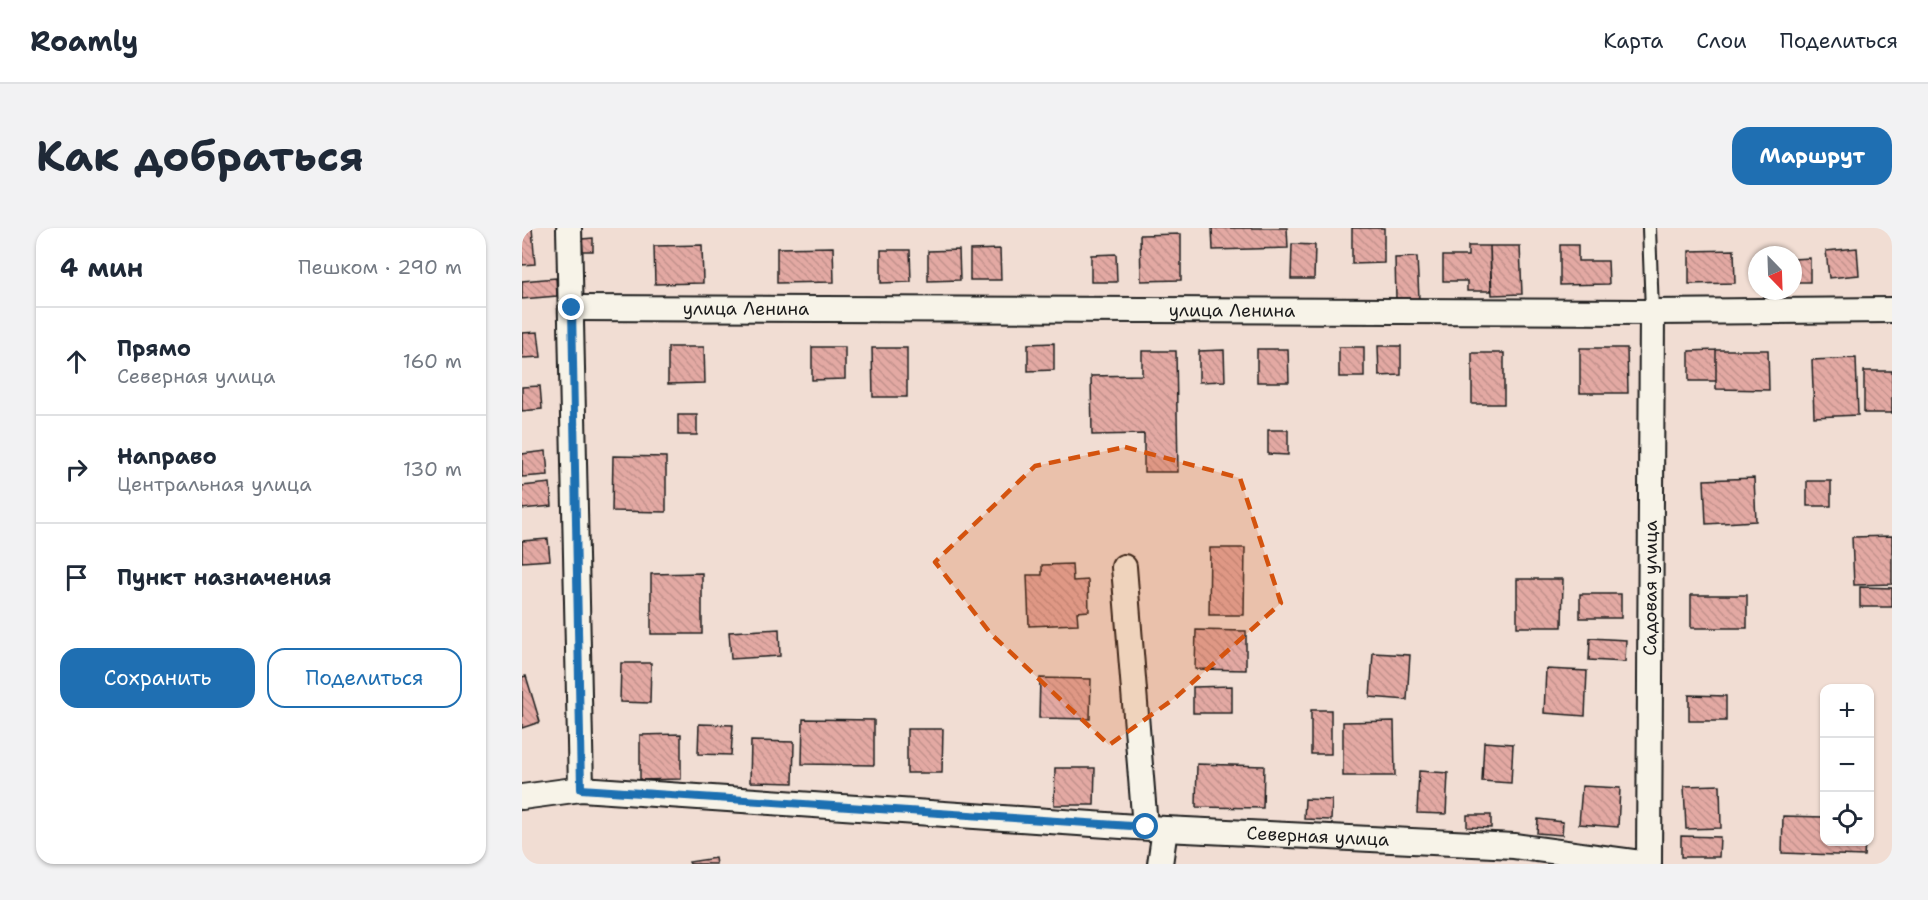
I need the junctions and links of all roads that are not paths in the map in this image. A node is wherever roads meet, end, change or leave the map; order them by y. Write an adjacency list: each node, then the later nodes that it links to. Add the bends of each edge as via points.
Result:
1 (569, 228): 3 (street)
2 (1649, 228): 5 (lane)
3 (572, 308): 5 (street, улица Ленина); 7 (street)
4 (1892, 310): 5 (street, улица Ленина)
5 (1652, 312): 11 (street, Садовая улица)
6 (1125, 567): 9 (street)
7 (581, 789): 8 (street, Северная улица); 9 (street, Северная улица)
8 (522, 797)
9 (1155, 828): 10 (street); 11 (street, Северная улица, via 1514,846)
10 (1160, 864)
11 (1648, 864)

